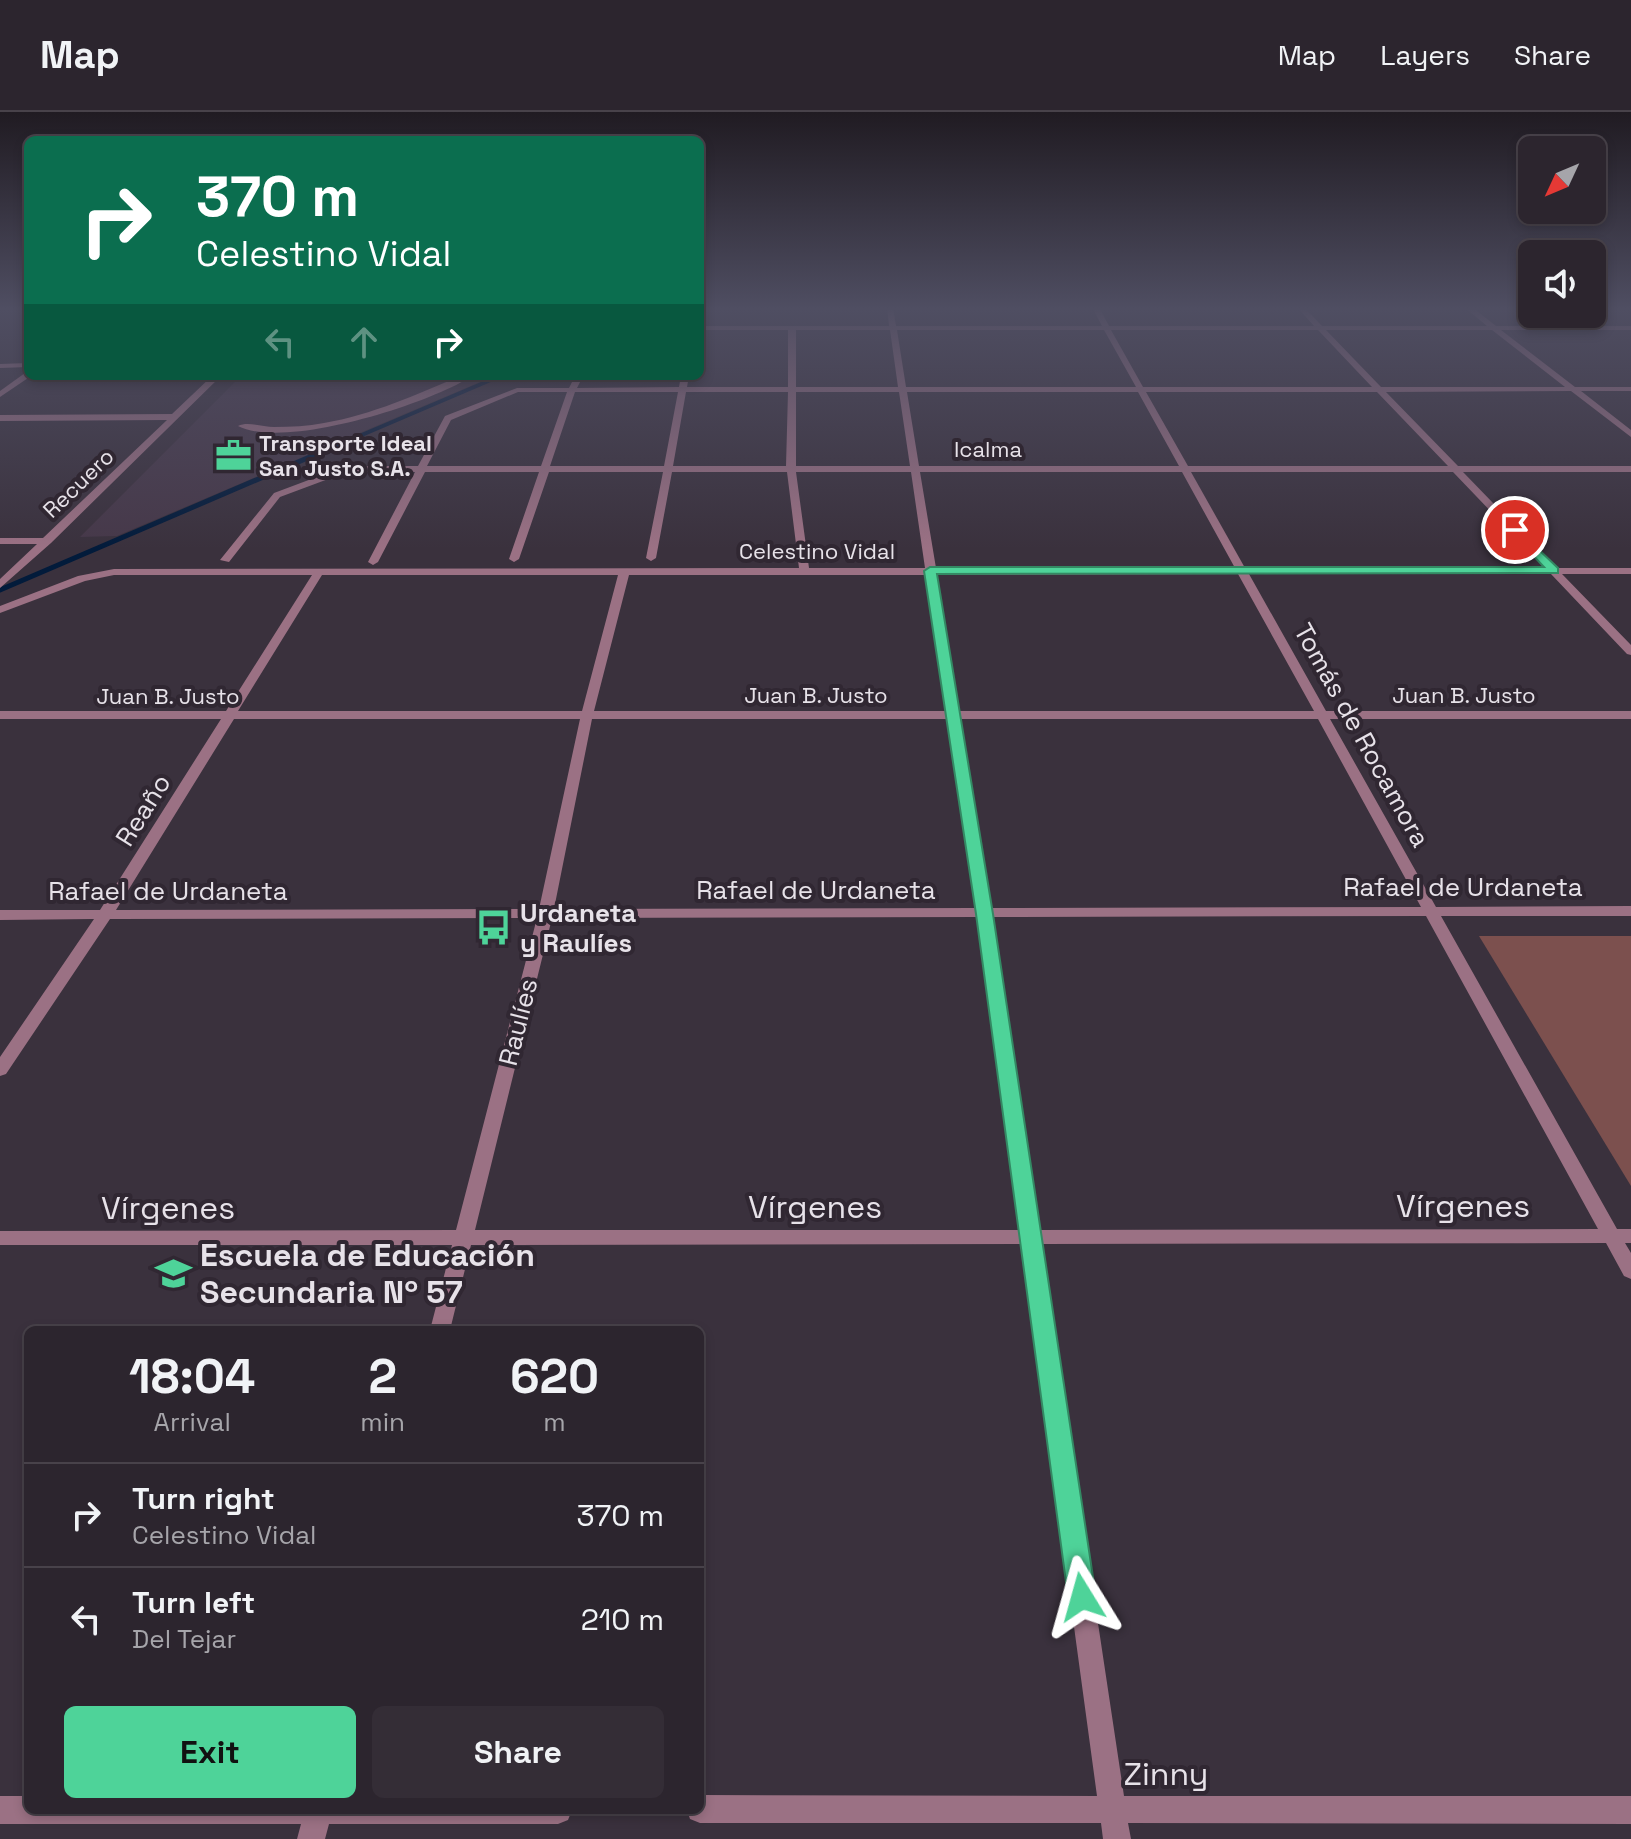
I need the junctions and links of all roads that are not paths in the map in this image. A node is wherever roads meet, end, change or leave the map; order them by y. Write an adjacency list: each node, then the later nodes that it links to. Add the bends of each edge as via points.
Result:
1 (205, 388): 13 (street, Recuero)
2 (440, 388): 15 (street, via 360,416 282,431)
3 (1138, 388): 12 (street, Tomás de Rocamora)
4 (1380, 388): 11 (street)
5 (1571, 389): 6 (street); 11 (street); 16 (street)
6 (1631, 389)
7 (572, 390): 8 (street); 17 (street, via 517,390 448,418); 18 (street)
8 (682, 390): 9 (street); 19 (street)
9 (791, 390): 10 (street); 20 (street)
10 (904, 390): 12 (street); 21 (street)
11 (1382, 390): 12 (street); 23 (street)
12 (1140, 391): 22 (street, Tomás de Rocamora)
13 (175, 417): 14 (street); 26 (street, Recuero)
14 (0, 418)
15 (242, 426)
16 (1631, 434)
17 (420, 469): 18 (street, Icalma); 29 (street, Icalma, via 346,469 277,495); 30 (street)
18 (544, 469): 19 (street, Icalma); 28 (street)
19 (666, 469): 20 (street, Icalma); 27 (street)
20 (791, 469): 21 (street, Icalma); 31 (street)
21 (913, 469): 22 (street, Icalma); 32 (street)
22 (1187, 469): 23 (street, Icalma); 33 (street, Tomás de Rocamora)
23 (1456, 469): 24 (street, Icalma); 34 (street)
24 (1631, 469)
25 (0, 541): 26 (street)
26 (47, 541): 38 (street, Recuero)
27 (651, 558)
28 (514, 559)
29 (225, 560)
30 (373, 562)
31 (804, 570): 32 (street, Celestino Vidal); 37 (street, Celestino Vidal)
32 (930, 571): 33 (street, Celestino Vidal); 43 (street)
33 (1243, 571): 34 (street, Celestino Vidal); 44 (street, Tomás de Rocamora)
34 (1554, 571): 35 (street, Celestino Vidal); 40 (street)
35 (1631, 571)
36 (319, 572): 37 (street, Celestino Vidal); 39 (street, Celestino Vidal, via 98,573); 46 (street, Reaño)
37 (624, 572): 42 (street, Raulíes)
38 (1, 584)
39 (0, 610)
40 (1631, 652)
41 (0, 715): 46 (street, Juan B. Justo)
42 (587, 715): 43 (street, Juan B. Justo); 46 (street, Juan B. Justo); 52 (street, Raulíes)
43 (952, 715): 44 (street, Juan B. Justo); 49 (street)
44 (1323, 715): 45 (street, Juan B. Justo); 47 (street, Tomás de Rocamora)
45 (1631, 715)
46 (231, 716): 51 (street, Reaño)
47 (1432, 911): 48 (street, Rafael de Urdaneta); 49 (street, Rafael de Urdaneta); 54 (street, Tomás de Rocamora)
48 (1631, 911)
49 (984, 914): 52 (street, Rafael de Urdaneta); 55 (street)
50 (0, 915): 51 (street, Rafael de Urdaneta)
51 (105, 915): 52 (street, Rafael de Urdaneta); 53 (street, Reaño)
52 (545, 915): 57 (street, Raulíes)
53 (0, 1070)
54 (1621, 1236): 55 (street, Vírgenes); 58 (street, Tomás de Rocamora)
55 (1030, 1237): 57 (street, Vírgenes); 60 (street)
56 (0, 1238): 57 (street, Vírgenes)
57 (463, 1238): 59 (street, Raulíes)
58 (1631, 1271)
59 (441, 1326)
60 (1112, 1807): 61 (street, Zinny); 64 (street, Zinny); 67 (street)
61 (704, 1809)
62 (0, 1810): 63 (street)
63 (24, 1810)
64 (1631, 1810)
65 (317, 1814): 66 (street)
66 (311, 1839)
67 (1117, 1839)

